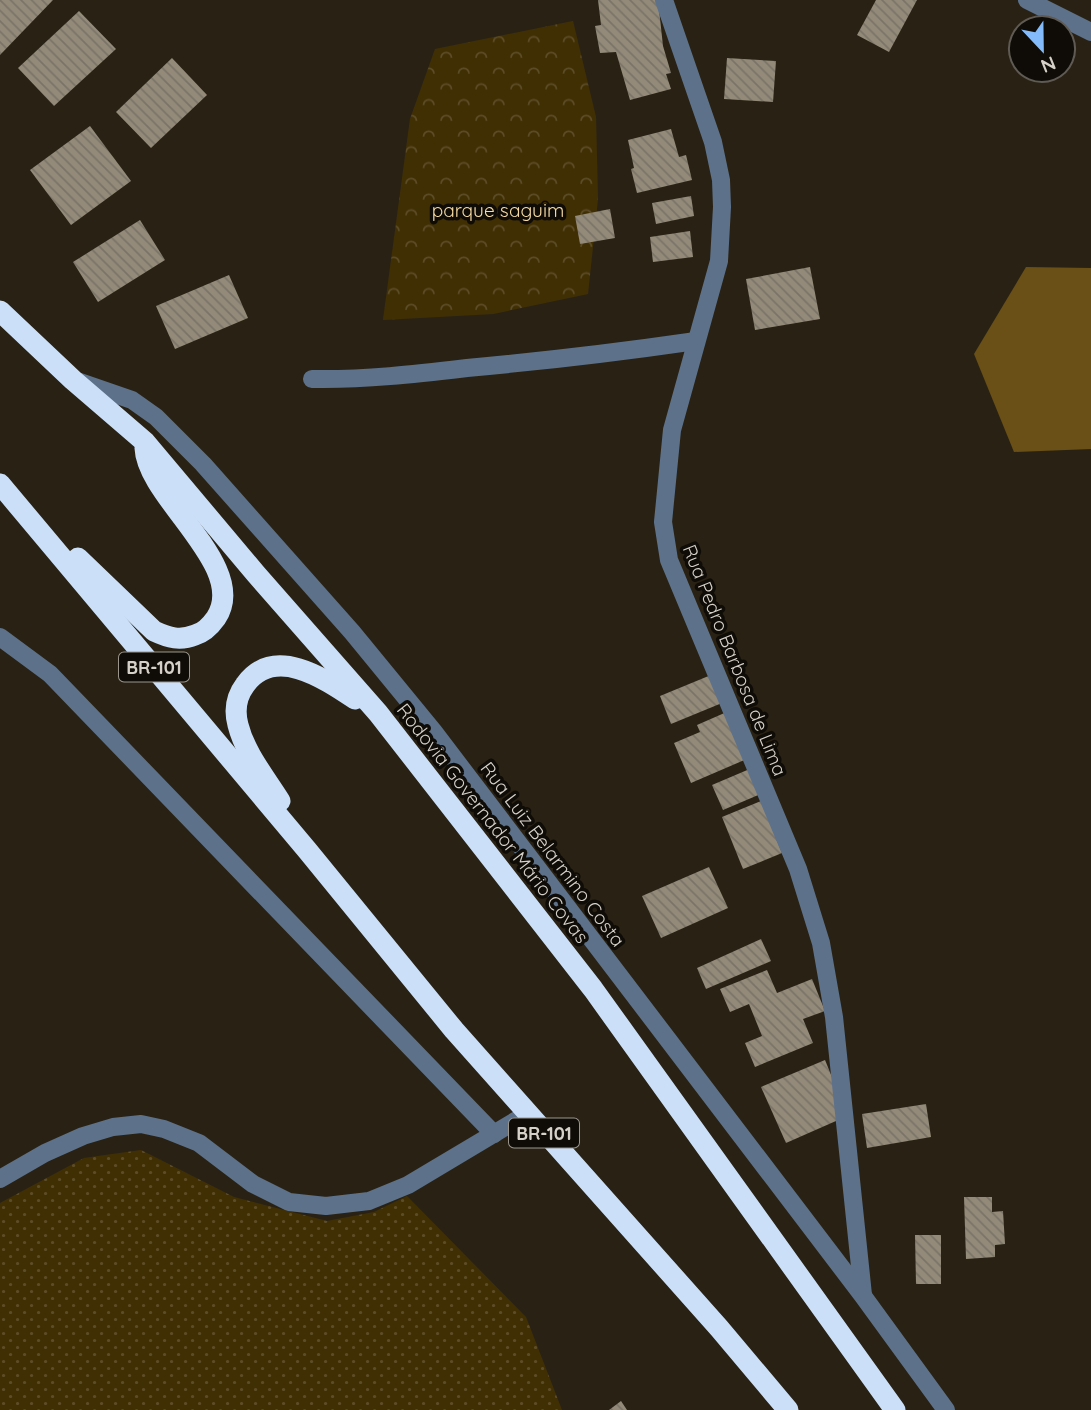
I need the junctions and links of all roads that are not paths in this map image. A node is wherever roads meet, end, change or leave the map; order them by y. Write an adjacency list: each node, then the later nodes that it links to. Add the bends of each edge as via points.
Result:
1 (664, 0): 5 (street, Rua Pedro Barbosa de Lima, via 713,142 721,180 719,261)
2 (1027, 0): 3 (street)
3 (1091, 32)
4 (0, 311): 7 (highway, Rodovia Governador Mário Covas)
5 (696, 341): 6 (street, via 591,356); 17 (street, Rua Pedro Barbosa de Lima, via 668,455 663,522 669,560 798,869 821,943 834,1017)
6 (312, 379)
7 (73, 380): 8 (highway, Rodovia Governador Mário Covas); 17 (street, Rua Luiz Belarmino Costa, via 132,400 156,417 352,632 434,732)
8 (145, 442): 10 (highway, via 146,460 157,481 218,575 222,608 198,635 168,638 154,631); 12 (highway, Rodovia Governador Mário Covas)
9 (0, 484): 10 (highway, BR-101)
10 (28, 516): 13 (highway, BR-101)
11 (0, 637): 15 (street, via 50,674)
12 (378, 713): 13 (highway, via 323,679 285,665 261,671 240,691 235,709 244,742); 19 (highway, Rodovia Governador Mário Covas, via 593,989)
13 (307, 850): 14 (highway, BR-101)
14 (527, 1114): 15 (street); 18 (highway, BR-101)
15 (494, 1134): 16 (street, via 408,1185 369,1201 326,1206 289,1202 253,1184 198,1143 141,1124 83,1136)
16 (0, 1179)
17 (863, 1296): 20 (street, Rua Luiz Belarmino Costa)
18 (788, 1410)
19 (895, 1410)
20 (946, 1410)

